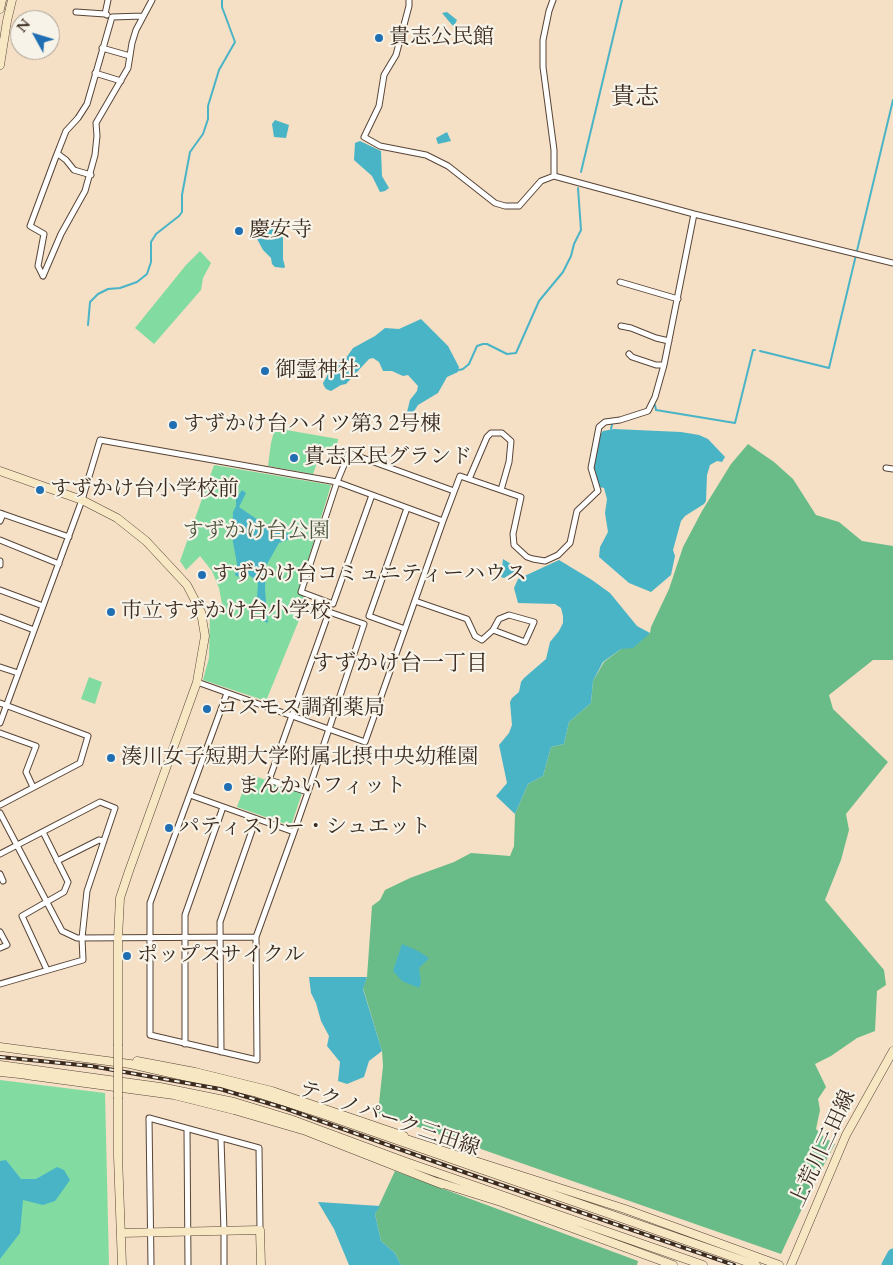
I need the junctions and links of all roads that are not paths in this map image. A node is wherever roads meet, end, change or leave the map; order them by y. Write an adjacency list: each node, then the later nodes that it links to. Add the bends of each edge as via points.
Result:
1 (2, 0): 7 (main road)
2 (12, 0): 14 (main road)
3 (108, 0): 9 (street)
4 (152, 0): 10 (street)
5 (409, 0): 19 (street, via 396,55 384,75 379,106 364,137 380,146 426,155 448,166 495,203 505,206 519,206 541,181)
6 (553, 0): 19 (street, via 544,40 543,67 554,150)
7 (0, 9)
8 (76, 12): 9 (street)
9 (105, 14): 11 (street)
10 (142, 16): 11 (street); 13 (street)
11 (112, 18): 12 (street)
12 (102, 48): 13 (street); 15 (street)
13 (130, 56): 16 (street)
14 (0, 65)
15 (95, 73): 16 (street); 17 (street, via 86,104 66,131)
16 (121, 81): 18 (street, via 96,123 96,146)
17 (58, 154): 18 (street, via 74,170); 18 (street, via 30,226 44,234 38,266 43,276)
18 (90, 175)
19 (554, 176): 20 (street)
20 (694, 214): 21 (street); 23 (street)
21 (893, 263)
22 (620, 282): 23 (street)
23 (678, 298): 25 (street)
24 (621, 326): 25 (street)
25 (669, 341): 27 (street)
26 (629, 354): 27 (street)
27 (664, 365): 33 (street, via 648,411 605,422 599,427 591,468 598,491 577,511 570,543 558,555 545,561 533,559 514,545 513,534 521,497)
28 (886, 468): 29 (street)
29 (893, 469)
30 (0, 471): 36 (main road)
31 (469, 479): 33 (street); 33 (street, via 487,437 491,432 502,433 512,441 510,462); 34 (street, via 460,476)
32 (337, 482): 34 (street, via 349,453); 35 (street); 35 (street, via 301,592 333,604); 36 (street, via 100,440)
33 (501, 490)
34 (454, 491): 39 (street)
35 (372, 495): 37 (street)
36 (82, 500): 41 (street); 55 (main road, via 117,518 146,541 187,585 201,612 205,636)
37 (407, 508): 39 (street); 50 (street, via 369,616)
38 (1, 514): 40 (street); 41 (street)
39 (443, 521): 47 (street)
40 (0, 522)
41 (69, 537): 44 (street)
42 (0, 540): 44 (street)
43 (0, 562): 45 (street)
44 (59, 564): 48 (street)
45 (0, 565)
46 (0, 590): 48 (street)
47 (415, 601): 50 (street); 52 (street, via 467,619 475,636 482,640)
48 (43, 606): 51 (street)
49 (0, 617): 51 (street)
50 (405, 629): 61 (street, via 366,742)
51 (34, 630): 54 (street)
52 (493, 630): 52 (street, via 525,642 534,622 509,615 499,619)
53 (0, 667): 54 (street)
54 (18, 674): 58 (street)
55 (197, 682): 56 (street); 83 (main road, via 128,871 120,898)
56 (227, 693): 59 (street); 65 (street)
57 (0, 703): 58 (street)
58 (6, 705): 60 (street); 63 (street, via 88,736 80,763)
59 (291, 716): 61 (street); 61 (street, via 329,612 364,624); 64 (street, via 269,780)
60 (0, 724)
61 (329, 730): 64 (street)
62 (0, 733): 63 (street, via 36,746 26,772)
63 (33, 787): 66 (street)
64 (308, 792): 71 (street)
65 (190, 795): 67 (street); 84 (street, via 150,903)
66 (0, 805)
67 (223, 807): 69 (street); 85 (street, via 185,915)
68 (0, 813): 73 (street)
69 (256, 819): 71 (street); 80 (street, via 220,922)
70 (43, 832): 72 (street, via 100,802 115,808); 73 (street); 75 (street)
71 (294, 832): 81 (street)
72 (104, 841): 75 (street, via 99,840); 82 (street, via 87,891)
73 (16, 845): 74 (street); 78 (street)
74 (0, 854)
75 (57, 861): 78 (street, via 68,882 64,892)
76 (0, 874): 77 (street)
77 (4, 881)
78 (47, 903): 82 (street, via 62,931); 87 (street, via 22,916)
79 (0, 932): 86 (street, via 7,945)
80 (219, 937): 81 (street); 85 (street); 93 (street)
81 (256, 937): 93 (street, via 256,1060)
82 (82, 938): 83 (street); 87 (street, via 83,960)
83 (118, 938): 84 (street); 107 (main road, bridge)
84 (149, 938): 85 (street); 90 (street, via 150,1035)
85 (184, 938): 90 (street)
86 (0, 948)
87 (47, 970): 88 (street)
88 (0, 984)
89 (0, 1042): 101 (main road, via 128,1059 237,1082 323,1107)
90 (185, 1044): 93 (street)
91 (0, 1047): 98 (main road, テクノパーク三田線, via 130,1064 254,1092)
92 (893, 1051): 118 (main road, 上荒川三田線, via 846,1135)
93 (220, 1052)
94 (0, 1065): 97 (main road, テクノパーク三田線)
95 (0, 1072): 96 (main road)
96 (26, 1075): 97 (main road); 103 (main road, via 174,1095 234,1110 306,1131)
97 (81, 1075): 102 (main road, テクノパーク三田線, via 234,1102 290,1118)
98 (339, 1120): 101 (main road); 116 (main road, テクノパーク三田線)
99 (187, 1129): 100 (street); 105 (street); 108 (street, via 148,1118)
100 (221, 1139): 104 (street, via 259,1148); 106 (street)
101 (420, 1142): 117 (main road, via 625,1209)
102 (406, 1162): 103 (main road); 115 (main road, テクノパーク三田線)
103 (441, 1184): 114 (main road, via 501,1202)
104 (260, 1230): 106 (main road); 113 (main road)
105 (188, 1231): 106 (main road); 108 (main road); 111 (street)
106 (224, 1231): 112 (street)
107 (121, 1232): 108 (main road); 109 (main road)
108 (150, 1232): 110 (street)
109 (122, 1265)
110 (151, 1265)
111 (188, 1265)
112 (224, 1265)
113 (261, 1265)
114 (674, 1265)
115 (703, 1265)
116 (756, 1265)
117 (780, 1265)
118 (791, 1265)

